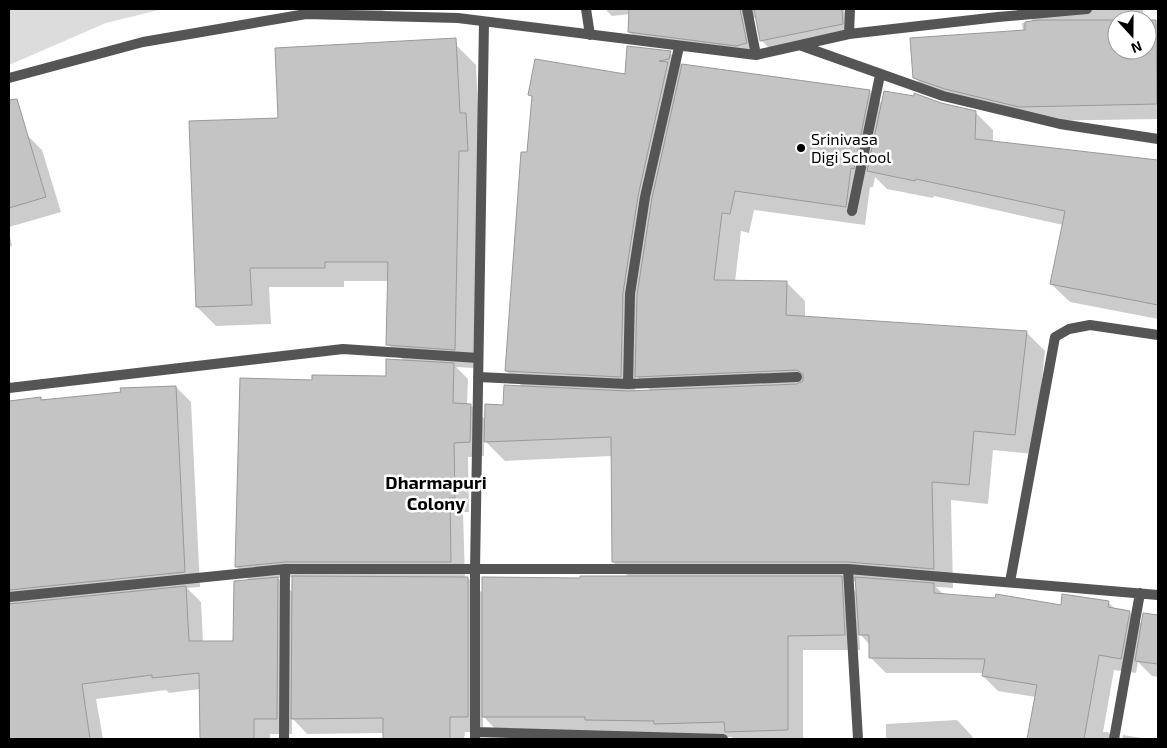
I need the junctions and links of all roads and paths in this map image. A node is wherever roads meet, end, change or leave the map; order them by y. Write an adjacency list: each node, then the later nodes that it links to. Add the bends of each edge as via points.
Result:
1 (586, 9): 10 (street)
2 (747, 9): 13 (street)
3 (850, 9): 9 (street)
4 (1087, 9): 7 (street)
5 (305, 12): 6 (street); 15 (street, via 143,42)
6 (457, 13): 8 (street)
7 (997, 13): 9 (street)
8 (484, 22): 10 (street); 19 (street)
9 (849, 34): 11 (street)
10 (590, 35): 12 (street)
11 (802, 46): 13 (street); 14 (street)
12 (679, 47): 13 (street); 22 (street, via 643,207 630,294)
13 (756, 55)
14 (880, 75): 16 (street, via 944,96 1060,124); 17 (street)
15 (9, 78)
16 (1158, 139)
17 (852, 211)
18 (1158, 335): 27 (street, via 1090,324 1069,329 1055,337)
19 (478, 358): 20 (street); 23 (street, via 343,349)
20 (478, 377): 22 (street); 26 (street)
21 (796, 377): 22 (street)
22 (628, 384)
23 (9, 388)
24 (285, 569): 26 (street); 30 (street); 32 (street)
25 (848, 569): 26 (street); 27 (street); 34 (street)
26 (475, 570): 31 (street)
27 (1010, 582): 28 (street)
28 (1140, 593): 29 (street); 35 (street)
29 (1158, 595)
30 (9, 597)
31 (475, 736): 33 (street)
32 (284, 739)
33 (723, 739)
34 (858, 739)
35 (1114, 739)

